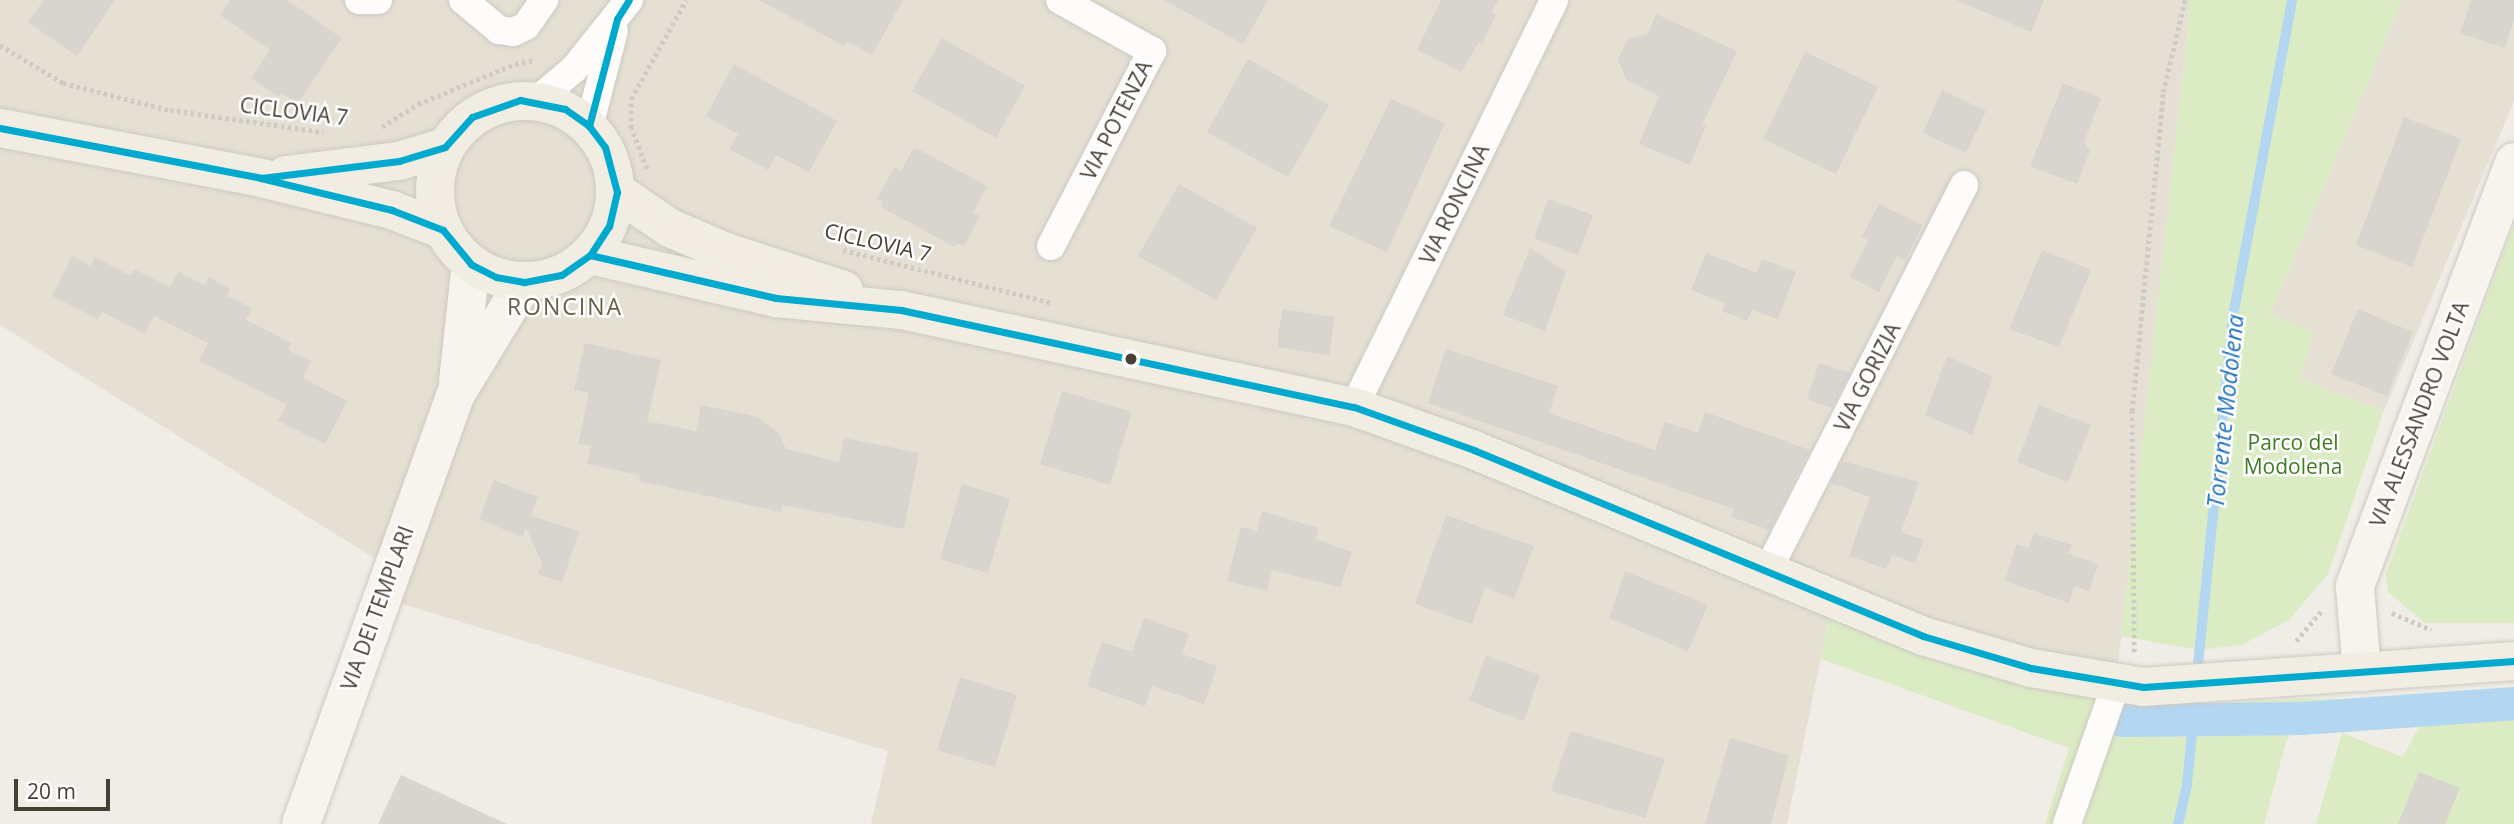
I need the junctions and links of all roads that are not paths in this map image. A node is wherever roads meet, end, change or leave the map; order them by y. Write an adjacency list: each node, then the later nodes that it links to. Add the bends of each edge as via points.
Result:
1 (359, 0): 2 (street)
2 (378, 0)
3 (463, 0): 4 (street, via 499,30 513,32 526,26)
4 (544, 0)
5 (1060, 0): 17 (street, VIA POTENZA, via 1152,51)
6 (1554, 0): 23 (street, VIA RONCINA)
7 (623, 9): 8 (street, via 576,67); 9 (street)
8 (536, 101): 9 (main road, via 565,109); 11 (main road, via 499,104 472,117)
9 (589, 127): 15 (main road, via 605,147)
10 (0, 128): 13 (main road)
11 (445, 147): 13 (main road, via 400,161); 16 (main road, via 434,188)
12 (2514, 162): 26 (street, VIA ALESSANDRO VOLTA, via 2355,586)
13 (261, 178): 16 (main road, via 392,210)
14 (1964, 185): 24 (street, VIA GORIZIA)
15 (617, 192): 18 (main road, via 609,226); 21 (main road, via 670,228 726,252)
16 (443, 229): 19 (main road)
17 (1051, 246)
18 (590, 255): 20 (main road, via 561,275); 21 (main road, via 776,298)
19 (471, 264): 20 (main road, via 496,277); 22 (street)
20 (524, 282): 22 (street)
21 (901, 310): 23 (main road)
22 (456, 394): 28 (street, VIA DEI TEMPLARI)
23 (1354, 407): 24 (main road, via 1475,450)
24 (1768, 570): 27 (main road, via 1923,636 2031,668)
25 (2514, 661): 26 (main road)
26 (2362, 672): 27 (main road, via 2237,683)
27 (2131, 678): 29 (street)
28 (301, 824)
29 (2067, 824)

